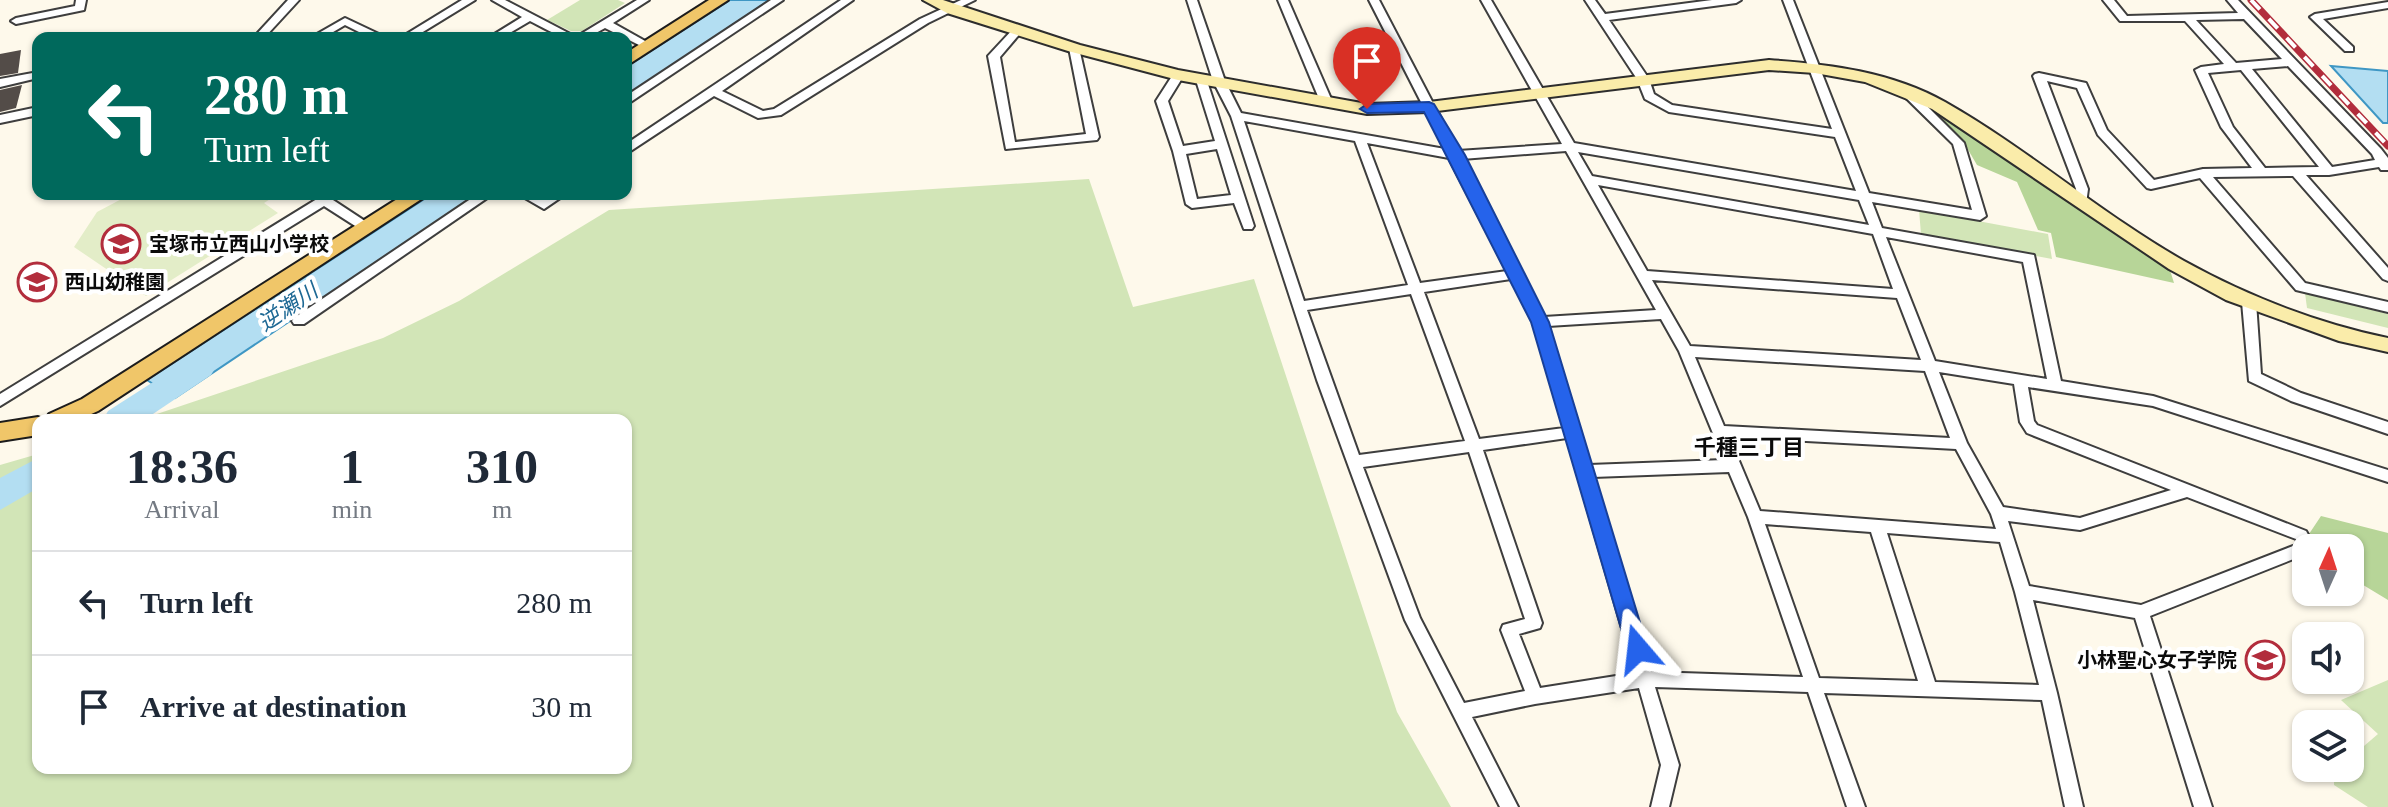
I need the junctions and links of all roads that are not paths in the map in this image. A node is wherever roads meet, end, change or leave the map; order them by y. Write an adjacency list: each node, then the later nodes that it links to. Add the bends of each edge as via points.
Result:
1 (81, 0): 26 (street, via 80,8)
2 (294, 0): 29 (street)
3 (470, 0): 32 (street)
4 (497, 0): 23 (street)
5 (644, 0): 27 (street)
6 (720, 0): 38 (main road)
7 (778, 0): 54 (street)
8 (848, 0): 52 (street)
9 (931, 0): 21 (street)
10 (970, 0): 21 (street)
11 (1192, 0): 49 (street)
12 (1283, 0): 55 (street)
13 (1374, 0): 56 (street)
14 (1486, 0): 53 (street)
15 (1590, 0): 24 (street)
16 (1736, 0): 24 (street)
17 (1788, 0): 44 (street)
18 (2108, 0): 25 (street, via 2124,19)
19 (2232, 0): 22 (street)
20 (2388, 5): 40 (street, via 2315,17)
21 (952, 10): 28 (street); 52 (street, via 924,21 777,112 762,115)
22 (2246, 16): 25 (street); 42 (street)
23 (530, 17): 33 (street); 34 (street)
24 (1602, 18): 48 (street)
25 (2189, 19): 43 (street)
26 (16, 21)
27 (606, 24): 35 (street); 36 (street)
28 (1018, 30): 39 (street); 39 (street, via 994,56 1010,146 1093,137)
29 (264, 32)
30 (326, 32): 31 (street, via 345,21)
31 (367, 32)
32 (415, 32)
33 (504, 32)
34 (560, 32)
35 (592, 32)
36 (622, 32)
37 (632, 37): 38 (street)
38 (649, 46): 41 (main road)
39 (1074, 48): 45 (street)
40 (2349, 49)
41 (632, 57)
42 (2290, 62): 43 (street); 67 (street)
43 (2238, 66): 68 (street); 69 (street, via 2201,70 2213,86 2228,128)
44 (1815, 68): 48 (street, via 1769,65); 51 (street); 60 (street)
45 (1178, 75): 47 (street); 65 (street, via 1162,101)
46 (32, 76): 50 (street)
47 (1201, 77): 49 (street); 62 (street)
48 (1643, 79): 53 (street); 60 (street, via 1649,96 1669,108)
49 (1219, 81): 55 (street); 58 (street)
50 (0, 83)
51 (1903, 89): 74 (street, via 1958,143 1980,216); 79 (street, via 1938,105)
52 (713, 91): 63 (street)
53 (1539, 93): 56 (street); 64 (street)
54 (632, 97)
55 (1326, 101): 56 (street, via 1367,109)
56 (1429, 107): 66 (street)
57 (32, 112): 59 (street)
58 (1237, 116): 61 (street); 89 (street)
59 (0, 119)
60 (1841, 134): 74 (street)
61 (1360, 139): 66 (street); 86 (street)
62 (1222, 144): 65 (street); 73 (street)
63 (632, 146)
64 (1573, 147): 66 (street); 72 (street); 74 (street)
65 (1179, 151): 73 (street, via 1192,204)
66 (1457, 155): 83 (street)
67 (2386, 165): 68 (street)
68 (2329, 171): 71 (street)
69 (2262, 172): 70 (street); 71 (street)
70 (2203, 173): 79 (street, via 2151,185 2102,132 2082,86 2039,76); 90 (street, via 2301,287)
71 (2297, 173): 85 (street)
72 (1591, 180): 82 (street); 84 (street)
73 (1238, 198): 80 (street)
74 (1865, 198): 82 (street)
75 (324, 200): 99 (street)
76 (333, 200): 81 (street)
77 (410, 200): 81 (main road)
78 (478, 200): 92 (street)
79 (2082, 201): 88 (street, via 2175,264)
80 (1248, 226)
81 (367, 228): 100 (main road)
82 (1878, 231): 87 (street); 98 (street, via 2029,258)
83 (1515, 274): 86 (street); 93 (street)
84 (1644, 275): 87 (street); 91 (street)
85 (2388, 276)
86 (1417, 291): 89 (street); 107 (street)
87 (1903, 294): 96 (street)
88 (2249, 302): 94 (street); 102 (street, via 2254,377)
89 (1300, 306): 108 (street)
90 (2388, 307)
91 (1664, 314): 93 (street); 95 (street)
92 (299, 321)
93 (1540, 322): 105 (street)
94 (2388, 345)
95 (1686, 351): 96 (street); 103 (street)
96 (1931, 366): 97 (street); 106 (street)
97 (2020, 379): 98 (street); 112 (street, via 2032,429)
98 (2055, 385): 111 (street, via 2153,401)
99 (0, 401)
100 (70, 414)
101 (32, 427): 104 (main road)
102 (2388, 428)
103 (1719, 431): 106 (street); 109 (street)
104 (0, 432)
105 (1573, 432): 107 (street); 110 (street)
106 (1960, 444): 113 (street)
107 (1474, 445): 108 (street); 123 (street, via 1534,623 1509,630)
108 (1354, 462): 124 (street, via 1413,620)
109 (1734, 466): 110 (street); 114 (street)
110 (1585, 471): 119 (street)
111 (2388, 476)
112 (2187, 491): 113 (street, via 2080,524); 118 (street, via 2301,535 2307,547)
113 (1998, 513): 116 (street)
114 (1755, 517): 115 (street); 120 (street)
115 (1877, 526): 116 (street); 121 (street)
116 (2005, 536): 117 (street)
117 (2023, 592): 118 (street); 122 (street)
118 (2141, 612): 129 (street)
119 (1647, 679): 120 (street); 123 (street); 126 (street, via 1670,765)
120 (1812, 685): 121 (street); 127 (street)
121 (1929, 689): 122 (street)
122 (2049, 693): 128 (street)
123 (1535, 696): 124 (street)
124 (1459, 712): 125 (street)
125 (1509, 807)
126 (1660, 807)
127 (1856, 807)
128 (2074, 807)
129 (2203, 807)

